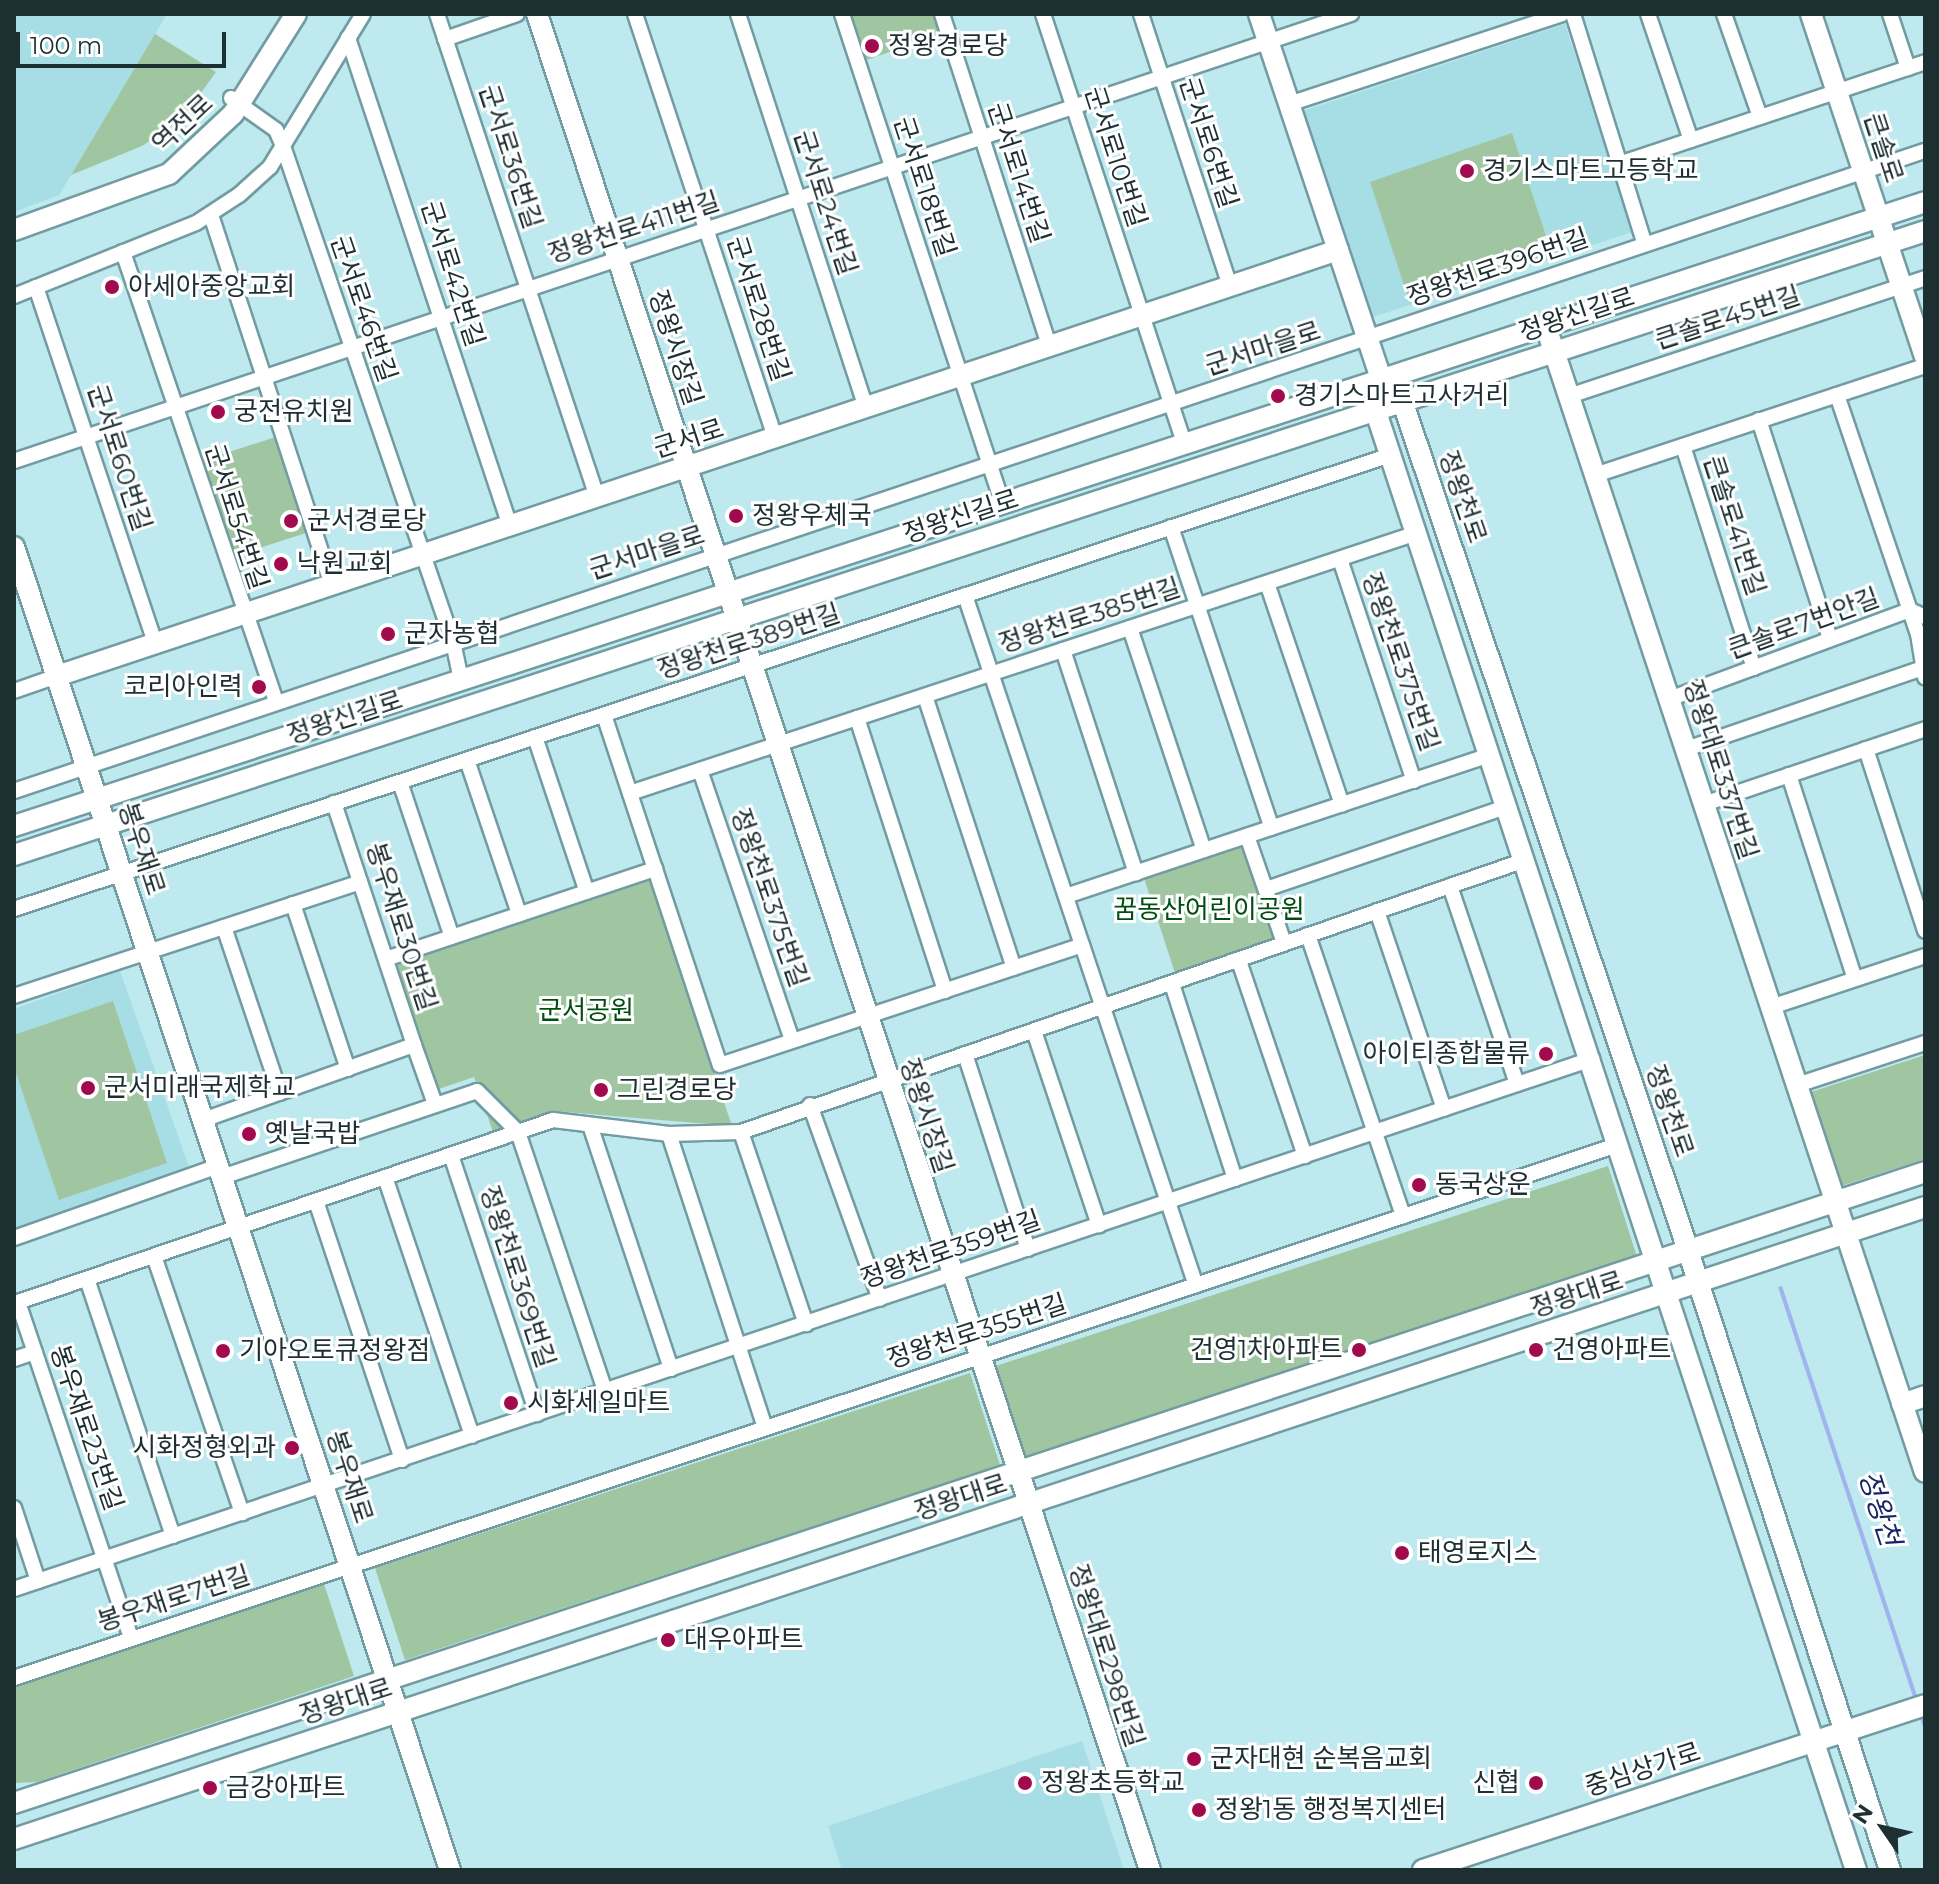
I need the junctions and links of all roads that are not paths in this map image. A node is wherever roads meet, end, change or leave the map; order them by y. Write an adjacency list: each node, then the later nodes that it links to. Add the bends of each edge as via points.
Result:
1 (284, 14): 28 (street, 역전로)
2 (296, 14): 28 (street, 역전로)
3 (363, 14): 21 (street)
4 (437, 14): 22 (street, 군서로36번길)
5 (517, 14): 22 (street)
6 (537, 14): 51 (street, 정왕시장길)
7 (635, 14): 44 (street, 군서로28번길)
8 (738, 14): 39 (street, 군서로24번길)
9 (842, 14): 37 (street, 군서로18번길)
10 (942, 14): 32 (street, 군서로14번길)
11 (1043, 14): 30 (street, 군서로10번길)
12 (1141, 14): 26 (street, 군서로6번길)
13 (1259, 14): 23 (street, 정왕천로)
14 (1351, 14): 23 (street, 정왕천로411번길)
15 (1562, 14): 29 (street)
16 (1573, 14): 36 (street)
17 (1648, 14): 33 (street)
18 (1724, 14): 31 (street)
19 (1811, 14): 27 (street, 큰솔로)
20 (1890, 14): 25 (street)
21 (348, 38): 34 (street); 59 (street, 군서로42번길)
22 (445, 39): 56 (street, 군서로36번길)
23 (1268, 42): 26 (street, 정왕천로411번길); 29 (street, 정왕천로)
24 (1925, 62): 25 (street)
25 (1908, 68): 27 (street)
26 (1161, 78): 30 (street, 정왕천로411번길); 53 (street, 군서로6번길)
27 (1837, 91): 31 (street, 큰솔로); 38 (street, 큰솔로)
28 (235, 101): 34 (street, 군서로46번길, via 276,130); 43 (street, 역전로, via 197,140 165,161); 45 (street, 역전로, via 169,174)
29 (1289, 104): 49 (street, 정왕천로)
30 (1073, 107): 32 (street, 정왕천로411번길); 58 (street, 군서로10번길)
31 (1760, 117): 33 (street, 큰솔로)
32 (981, 138): 37 (street, 정왕천로411번길); 62 (street, 군서로14번길)
33 (1691, 140): 36 (street, 큰솔로)
34 (283, 146): 41 (street, via 255,181); 63 (street, 군서로46번길)
35 (1925, 151): 38 (street, 정왕천로396번길)
36 (1619, 164): 47 (street)
37 (892, 167): 39 (street, 정왕천로411번길); 67 (street, 군서로18번길)
38 (1862, 171): 42 (street, 큰솔로); 47 (street, 정왕천로396번길)
39 (798, 199): 44 (street, 정왕천로411번길); 75 (street, 군서로24번길)
40 (1925, 202): 42 (street, 정왕신길로)
41 (211, 215): 50 (street); 68 (street)
42 (1878, 217): 48 (street, 큰솔로); 60 (street, 정왕신길로)
43 (14, 218)
44 (706, 229): 51 (street, 정왕천로411번길); 79 (street, 군서로28번길)
45 (14, 230)
46 (1925, 231): 48 (street, 정왕신길로)
47 (1644, 242): 61 (street, 정왕천로396번길)
48 (1887, 242): 54 (street, 큰솔로); 64 (street, 정왕신길로)
49 (1338, 250): 53 (street, 군서로); 61 (street, 정왕천로)
50 (123, 252): 55 (street); 74 (street, 군서로54번길)
51 (618, 259): 56 (street, 정왕천로411번길); 85 (street, 정왕시장길)
52 (1925, 278): 54 (street, 큰솔로45번길)
53 (1230, 286): 58 (street, 군서로)
54 (1901, 286): 65 (street, 큰솔로); 71 (street, 큰솔로45번길)
55 (36, 287): 57 (street); 78 (street, 군서로60번길)
56 (528, 289): 59 (street, 정왕천로411번길); 87 (street, 군서로36번길)
57 (14, 296)
58 (1142, 315): 62 (street, 군서로); 73 (street)
59 (441, 318): 63 (street, 정왕천로411번길); 89 (street, 군서로42번길)
60 (1545, 324): 64 (street, 정왕대로337번길); 69 (street, 정왕신길로)
61 (1368, 340): 69 (street, 정왕천로); 73 (street, 군서마을로)
62 (1049, 346): 67 (street, 군서로)
63 (351, 348): 68 (street, 정왕천로411번길); 94 (street, 군서로46번길)
64 (1554, 350): 71 (street, 정왕대로337번길); 72 (street, 정왕신길로)
65 (1925, 357)
66 (1925, 366): 70 (street, 큰솔로41번길)
67 (960, 376): 75 (street, 군서로); 84 (street)
68 (264, 377): 74 (street, 정왕천로411번길); 97 (street)
69 (1381, 378): 72 (street, 정왕천로); 76 (street, 정왕천로); 80 (street, 정왕신길로)
70 (1837, 395): 77 (street, 큰솔로41번길); 101 (street, 큰솔로7번안길)
71 (1569, 396): 86 (street, 정왕대로337번길)
72 (1402, 400): 76 (street, 정왕신길로); 215 (street, 정왕천로)
73 (1172, 405): 80 (street); 84 (street, 군서마을로)
74 (174, 407): 78 (street, 정왕천로411번길); 102 (street, 군서로54번길)
75 (866, 407): 79 (street, 군서로)
76 (1375, 409): 82 (street, 정왕천로); 103 (street, 정왕신길로)
77 (1759, 420): 81 (street, 큰솔로41번길); 106 (street)
78 (86, 437): 83 (street, 정왕천로411번길); 108 (street, 군서로60번길)
79 (775, 437): 85 (street, 군서로)
80 (1184, 443): 88 (street, 정왕신길로)
81 (1683, 446): 86 (street, 큰솔로41번길); 111 (street, 큰솔로41번길)
82 (1391, 455): 90 (street, 정왕천로389번길); 91 (street, 정왕천로)
83 (14, 461)
84 (992, 464): 88 (street); 93 (street, 군서마을로)
85 (686, 467): 87 (street, 군서로); 93 (street, 정왕시장길)
86 (1595, 475): 118 (street, 정왕대로337번길)
87 (597, 497): 89 (street, 군서로)
88 (1002, 502): 98 (street, 정왕신길로)
89 (510, 526): 94 (street, 군서로)
90 (1171, 527): 99 (street, 정왕천로389번길); 100 (street)
91 (1417, 533): 95 (street, 정왕천로385번길); 127 (street, 정왕천로)
92 (14, 547): 114 (street, 봉우재로)
93 (715, 555): 98 (street, 정왕시장길); 107 (street, 군서마을로)
94 (420, 556): 97 (street, 군서로); 107 (street)
95 (1340, 559): 96 (street, 정왕천로385번길); 132 (street, 정왕천로375번길)
96 (1267, 583): 100 (street, 정왕천로385번길); 139 (street)
97 (332, 585): 102 (street, 군서로)
98 (727, 591): 103 (street, 정왕시장길); 115 (street, 정왕신길로)
99 (965, 595): 110 (street, 정왕천로389번길); 113 (street)
100 (1198, 606): 105 (street, 정왕천로385번길); 143 (street)
101 (1910, 610): 104 (street); 106 (street, 큰솔로7번안길); 112 (street, 큰솔로7번안길)
102 (243, 615): 108 (street, 군서로); 119 (street)
103 (736, 617): 110 (street, 정왕시장길); 141 (street, 정왕신길로)
104 (1925, 617)
105 (1130, 628): 109 (street, 정왕천로385번길); 145 (street)
106 (1830, 639): 111 (street, 큰솔로7번안길)
107 (453, 642): 115 (street); 119 (street, 군서마을로)
108 (155, 643): 114 (street, 군서로)
109 (1063, 650): 113 (street, 정왕천로385번길); 149 (street)
110 (752, 666): 120 (street, 정왕천로389번길); 124 (street, 정왕시장길)
111 (1754, 668): 118 (street, 큰솔로7번안길)
112 (1924, 672): 125 (street, 큰솔로7번안길)
113 (991, 674): 117 (street, 정왕천로385번길); 155 (street)
114 (57, 676): 116 (street); 129 (street, 봉우재로)
115 (461, 679): 136 (street, 정왕신길로)
116 (14, 691)
117 (925, 696): 121 (street, 정왕천로385번길); 170 (street)
118 (1669, 699): 125 (street, 정왕대로337번길)
119 (276, 701): 129 (street, 군서마을로)
120 (604, 715): 123 (street, 정왕천로389번길); 135 (street)
121 (857, 718): 124 (street, 정왕천로385번길); 173 (street)
122 (1925, 729): 126 (street)
123 (535, 737): 128 (street, 정왕천로389번길); 154 (street)
124 (778, 744): 130 (street); 177 (street, 정왕시장길)
125 (1686, 749): 138 (street, 정왕대로337번길)
126 (1866, 749): 131 (street); 161 (street)
127 (1490, 755): 132 (street, 정왕천로375번길); 140 (street, 정왕천로)
128 (467, 760): 133 (street, 정왕천로389번길); 159 (street)
129 (88, 768): 134 (street, 군서마을로); 136 (street, 봉우재로)
130 (700, 770): 135 (street); 179 (street, 정왕천로375번길)
131 (1789, 775): 138 (street); 171 (street)
132 (1414, 781): 139 (street, 정왕천로375번길)
133 (400, 782): 137 (street, 정왕천로389번길); 163 (street)
134 (14, 791)
135 (630, 793): 148 (street)
136 (97, 798): 141 (street, 봉우재로); 142 (street, 정왕신길로)
137 (334, 803): 150 (street, 정왕천로389번길); 151 (street, 봉우재로30번길)
138 (1704, 804): 176 (street, 정왕대로337번길)
139 (1342, 805): 143 (street, 정왕천로375번길)
140 (1508, 806): 147 (street, 정왕천로); 153 (street)
141 (105, 824): 146 (street, 정왕신길로); 150 (street, 봉우재로)
142 (14, 826)
143 (1272, 828): 144 (street, 정왕천로375번길)
144 (1247, 836): 145 (street, 정왕천로375번길); 153 (street)
145 (1204, 850): 149 (street, 정왕천로375번길)
146 (14, 855)
147 (1525, 860): 152 (street); 183 (street, 정왕천로)
148 (655, 869): 154 (street); 179 (street, via 720,1065)
149 (1136, 873): 155 (street, 정왕천로375번길)
150 (122, 874): 157 (street, 정왕천로389번길); 166 (street, 봉우재로)
151 (360, 882): 156 (street); 168 (street, 봉우재로30번길)
152 (1450, 886): 158 (street); 186 (street)
153 (1266, 889): 164 (street)
154 (587, 892): 159 (street)
155 (1066, 896): 165 (street)
156 (293, 904): 160 (street); 184 (street)
157 (14, 909)
158 (1377, 911): 162 (street); 191 (street)
159 (519, 914): 163 (street)
160 (224, 927): 166 (street); 188 (street)
161 (1925, 931)
162 (1308, 935): 164 (street); 196 (street)
163 (452, 937): 168 (street)
164 (1284, 943): 169 (street)
165 (1082, 945): 170 (street); 175 (street)
166 (147, 952): 174 (street); 192 (street, 봉우재로)
167 (1925, 956): 171 (street)
168 (386, 959): 181 (street, 봉우재로30번길)
169 (1239, 961): 172 (street); 200 (street)
170 (1014, 968): 173 (street)
171 (1855, 979): 176 (street)
172 (1172, 984): 175 (street); 204 (street)
173 (945, 991): 177 (street)
174 (14, 996)
175 (1103, 1006): 178 (street); 206 (street)
176 (1771, 1007): 187 (street, 정왕대로337번길)
177 (867, 1016): 179 (street); 185 (street, 정왕시장길)
178 (1034, 1031): 182 (street); 210 (street)
179 (792, 1041)
180 (1925, 1043): 187 (street)
181 (414, 1045): 184 (street, 봉우재로30번길); 189 (street)
182 (965, 1054): 185 (street); 214 (street)
183 (1592, 1059): 186 (street, 정왕천로359번길); 198 (street, 정왕천로)
184 (348, 1069): 188 (street, 봉우재로30번길)
185 (886, 1080): 190 (street); 218 (street, 정왕시장길)
186 (1517, 1084): 191 (street, 정왕천로359번길)
187 (1797, 1085): 207 (street, 정왕대로337번길)
188 (280, 1093): 192 (street, 봉우재로30번길)
189 (435, 1104): 194 (street, via 477,1091); 201 (street)
190 (810, 1105): 195 (street); 223 (street)
191 (1444, 1109): 196 (street, 정왕천로359번길)
192 (203, 1120): 201 (street, 봉우재로)
193 (591, 1128): 194 (street, via 553,1120); 197 (street); 229 (street)
194 (518, 1132): 199 (street); 230 (street, 정왕천로369번길)
195 (741, 1132): 197 (street); 224 (street)
196 (1375, 1132): 200 (street, 정왕천로359번길); 209 (street)
197 (669, 1134): 225 (street)
198 (1620, 1144): 209 (street, 정왕천로355번길); 217 (street, 정왕천로)
199 (451, 1155): 203 (street); 233 (street, 정왕천로369번길)
200 (1305, 1156): 204 (street, 정왕천로359번길)
201 (220, 1172): 211 (street, 봉우재로); 213 (street)
202 (1925, 1172): 207 (street, 정왕대로)
203 (385, 1177): 205 (street); 235 (street)
204 (1235, 1179): 206 (street, 정왕천로359번길)
205 (316, 1201): 211 (street); 236 (street)
206 (1168, 1202): 210 (street, 정왕천로359번길); 221 (street)
207 (1835, 1202): 212 (street, 정왕대로337번길); 215 (street, 정왕대로)
208 (1925, 1207): 212 (street, 정왕대로)
209 (1403, 1216): 221 (street, 정왕천로355번길)
210 (1099, 1225): 214 (street, 정왕천로359번길)
211 (238, 1227): 216 (street, 봉우재로23번길); 239 (street, 봉우재로)
212 (1846, 1233): 220 (street, 정왕대로); 232 (street, 정왕대로337번길)
213 (14, 1238)
214 (1028, 1249): 218 (street, 정왕천로359번길)
215 (1688, 1250): 217 (street, 정왕대로); 220 (street, 정왕천로)
216 (154, 1256): 219 (street, 봉우재로23번길); 242 (street)
217 (1658, 1260): 222 (street, 정왕천로); 237 (street, 정왕대로)
218 (953, 1275): 223 (street, 정왕천로359번길); 227 (street, 정왕시장길)
219 (87, 1279): 226 (street, 봉우재로23번길, via 18,1302); 243 (street, 봉우재로23번길)
220 (1699, 1282): 222 (street, 정왕대로); 253 (street, 정왕천로)
221 (1196, 1285): 227 (street, 정왕천로355번길)
222 (1669, 1292): 240 (street, 정왕대로); 254 (street, 정왕천로)
223 (880, 1299): 224 (street, 정왕천로359번길)
224 (806, 1324): 225 (street, 정왕천로359번길)
225 (738, 1347): 229 (street, 정왕천로359번길); 234 (street)
226 (35, 1352): 228 (street); 244 (street, 봉우재로23번길)
227 (979, 1357): 234 (street, 정왕천로355번길); 237 (street, 정왕시장길)
228 (14, 1359)
229 (671, 1369): 230 (street, 정왕천로359번길)
230 (605, 1391): 233 (street, 정왕천로359번길)
231 (1925, 1396): 232 (street)
232 (1902, 1404): 238 (street, 정왕대로337번길)
233 (537, 1414): 235 (street, 정왕천로359번길)
234 (765, 1428): 245 (street, 정왕천로355번길)
235 (472, 1436): 236 (street, 정왕천로359번길)
236 (402, 1460): 239 (street, 정왕천로359번길)
237 (1017, 1471): 240 (street, 정왕시장길); 250 (street, 정왕대로)
238 (1925, 1472)
239 (325, 1486): 242 (street, 정왕천로359번길); 245 (street, 봉우재로)
240 (1028, 1504): 252 (street, 정왕대로); 258 (street, 정왕대로298번길)
241 (14, 1508): 246 (street)
242 (242, 1513): 243 (street, 정왕천로359번길)
243 (173, 1536): 244 (street, 정왕천로359번길)
244 (105, 1559): 246 (street, 정왕천로359번길); 248 (street, 봉우재로23번길)
245 (350, 1566): 248 (street, 봉우재로7번길); 250 (street, 봉우재로)
246 (38, 1581): 247 (street, 정왕천로359번길)
247 (14, 1589)
248 (131, 1638): 249 (street, 봉우재로7번길)
249 (14, 1678)
250 (388, 1679): 252 (street, 봉우재로); 255 (street, 정왕대로)
251 (1925, 1705): 253 (street, 중심상가로)
252 (398, 1712): 256 (street, 정왕대로); 257 (street, 봉우재로)
253 (1845, 1731): 254 (street, 중심상가로); 261 (street, 정왕천로)
254 (1815, 1741): 259 (street, 중심상가로); 260 (street, 정왕천로)
255 (14, 1803)
256 (14, 1839)
257 (450, 1870)
258 (1150, 1870)
259 (1423, 1870)
260 (1856, 1870)
261 (1890, 1870)

